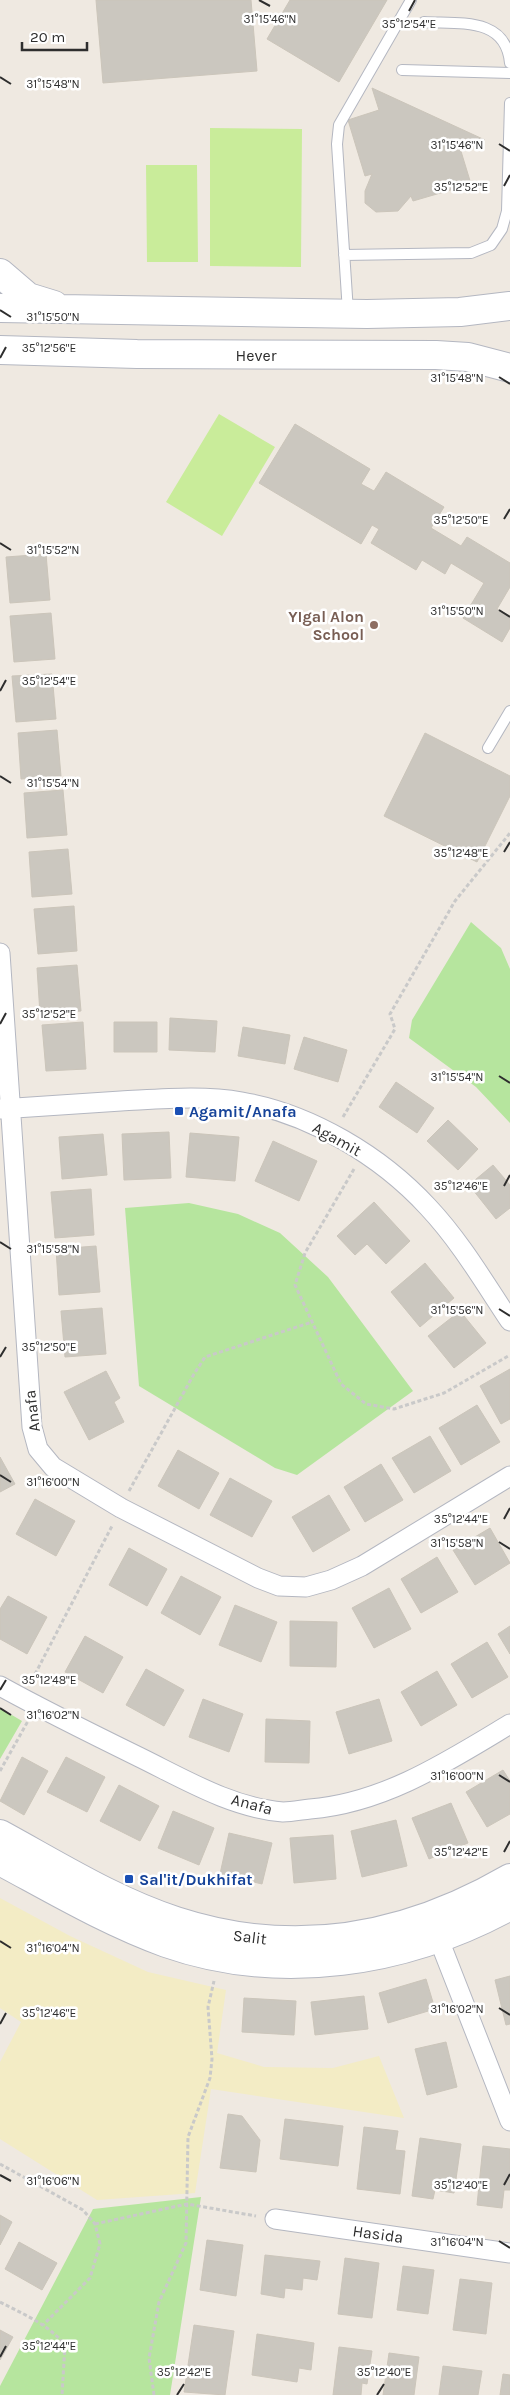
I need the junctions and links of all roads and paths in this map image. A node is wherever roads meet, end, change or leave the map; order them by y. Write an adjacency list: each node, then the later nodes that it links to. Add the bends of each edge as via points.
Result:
1 (411, 0): 7 (lane, via 339,124 336,144)
2 (424, 22): 3 (lane, via 479,25 495,32 509,48)
3 (510, 63)
4 (402, 70): 5 (lane)
5 (510, 73)
6 (510, 103): 7 (lane, via 507,211 502,229 490,245 471,253)
7 (344, 255): 12 (lane)
8 (0, 273): 11 (street, via 28,297)
9 (510, 306): 12 (street, via 436,313)
10 (0, 308): 11 (street)
11 (70, 310): 12 (street)
12 (349, 314)
13 (0, 350): 14 (street, Hever, via 436,355 468,357)
14 (510, 368)
15 (510, 711): 16 (lane)
16 (488, 748)
17 (510, 833): 20 (path, via 455,901 390,1014 395,1030)
18 (0, 953): 19 (street, Anafa)
19 (6, 1109): 20 (street, Agamit, via 205,1098 276,1109); 26 (street, Anafa, via 32,1426 38,1449 54,1467)
20 (333, 1135): 21 (street, Agamit)
21 (364, 1153): 22 (street, Agamit, via 404,1184 446,1227); 23 (path, via 305,1253 295,1285)
22 (510, 1320)
23 (312, 1322): 24 (path, via 341,1384 366,1404 394,1409 444,1393); 26 (path, via 205,1357)
24 (510, 1354)
25 (510, 1476): 26 (street, Anafa, via 362,1566 306,1587 279,1586 258,1578)
26 (121, 1508): 28 (path)
27 (0, 1686): 28 (street, Anafa)
28 (29, 1702): 29 (street, Anafa, via 207,1790 247,1805 284,1812 328,1808 366,1799 452,1759); 30 (path)
29 (510, 1724)
30 (0, 1771)
31 (0, 1834): 35 (street, Salit, via 116,1896 175,1921 209,1930 244,1937 324,1940 410,1924)
32 (0, 1861): 36 (street, Salit, via 133,1930)
33 (510, 1878): 35 (street, Salit, via 475,1898)
34 (510, 1906): 35 (street, Salit, via 456,1933)
35 (434, 1928): 36 (street, Salit, via 417,1946 372,1957 283,1964); 37 (street)
36 (220, 1956): 39 (path, via 208,2007 212,2059 210,2078 188,2137)
37 (510, 2121)
38 (0, 2164): 41 (path, via 83,2210)
39 (188, 2204): 40 (path); 41 (path); 46 (path, via 186,2243 159,2302 152,2334 149,2358)
40 (275, 2219): 42 (street, Hasida)
41 (95, 2224): 44 (path, via 100,2244 90,2278)
42 (510, 2253)
43 (0, 2302): 44 (path)
44 (43, 2325): 45 (path, via 65,2346)
45 (62, 2395)
46 (154, 2395)

